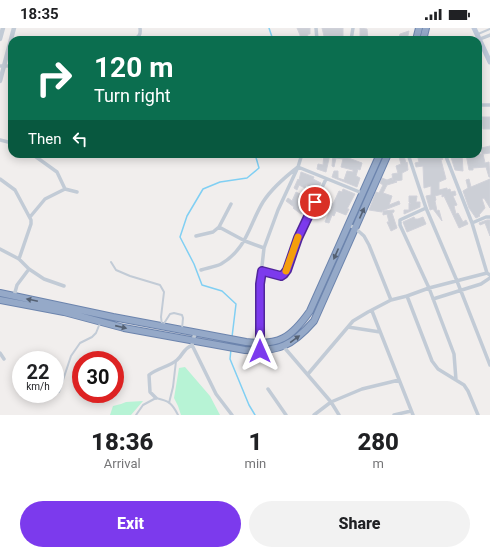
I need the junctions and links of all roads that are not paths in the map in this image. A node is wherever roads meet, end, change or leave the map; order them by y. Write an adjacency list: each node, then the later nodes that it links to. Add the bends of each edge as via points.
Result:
1 (3, 28): 4 (street)
2 (490, 29): 3 (lane)
3 (480, 36)
4 (0, 39)
5 (482, 43): 7 (main road)
6 (8, 48): 8 (street)
7 (490, 60)
8 (2, 67): 9 (street)
9 (0, 80)
10 (38, 158): 19 (street, via 57,172)
11 (301, 158): 16 (street)
12 (378, 158): 21 (highway)
13 (386, 158): 29 (highway, one-way to 13)
14 (409, 158): 23 (street)
15 (447, 158): 26 (street)
16 (298, 167): 18 (street); 31 (street, via 281,180 264,202); 32 (street)
17 (0, 179): 24 (street, via 15,190)
18 (326, 179): 21 (street); 38 (street, via 298,238 287,270 281,276)
19 (65, 188): 20 (street); 24 (street, via 45,199)
20 (77, 192)
21 (362, 193): 27 (highway)
22 (231, 204): 28 (street)
23 (426, 208): 41 (street); 43 (street, via 400,222)
24 (30, 217): 34 (street, via 31,224)
25 (490, 217): 26 (street)
26 (472, 223): 39 (street)
27 (348, 225): 29 (street); 60 (highway, one-way to 60, via 310,311 300,325)
28 (218, 227): 30 (street, via 213,232); 31 (street)
29 (355, 228): 50 (street, via 369,245); 63 (highway, one-way to 29, via 300,336 314,321)
30 (196, 236)
31 (245, 241): 32 (street); 37 (street, via 236,254 220,264)
32 (264, 248): 38 (street)
33 (0, 249): 34 (street)
34 (19, 260): 36 (street)
35 (111, 262): 55 (lane, via 116,270 163,288)
36 (29, 269): 42 (street, via 44,279); 46 (street, via 17,285)
37 (201, 270)
38 (262, 271): 62 (street)
39 (489, 274): 41 (street)
40 (490, 278): 44 (street, via 481,284)
41 (457, 281): 43 (street); 44 (street)
42 (64, 286)
43 (429, 288): 47 (street); 48 (street)
44 (461, 290): 48 (street); 68 (street)
45 (0, 293): 46 (highway)
46 (14, 296): 51 (highway, one-way to 46)
47 (407, 296): 50 (street); 72 (street, via 432,361)
48 (433, 299): 72 (street, via 454,354)
49 (0, 300): 51 (highway)
50 (391, 300): 52 (street)
51 (64, 309): 53 (highway)
52 (372, 311): 56 (street, via 353,321); 58 (street)
53 (84, 314): 54 (highway); 55 (highway)
54 (100, 322): 61 (highway, one-way to 61); 70 (lane, via 96,333 80,343 71,356)
55 (162, 326): 57 (highway); 57 (lane, via 170,314 174,313 182,315)
56 (348, 327): 58 (street); 69 (street)
57 (182, 330): 59 (highway)
58 (380, 332): 71 (street)
59 (195, 333): 61 (street); 62 (highway)
60 (279, 340): 62 (highway); 63 (street)
61 (192, 342): 64 (highway); 67 (street); 80 (street, via 216,394)
62 (260, 344): 64 (street)
63 (284, 346): 64 (highway); 69 (street)
64 (260, 351)
65 (0, 352): 66 (street)
66 (4, 359)
67 (176, 362): 74 (street, via 149,375 150,392); 76 (lane)
68 (490, 365)
69 (308, 374): 75 (street)
70 (64, 377)
71 (399, 380): 75 (street, via 362,389); 77 (street)
72 (456, 380): 86 (street, via 468,391)
73 (268, 389): 81 (street)
74 (156, 398): 76 (lane); 78 (lane, via 144,405)
75 (331, 402): 82 (street); 83 (street)
76 (169, 403): 79 (lane)
77 (411, 411): 84 (street); 85 (street)
78 (136, 415)
79 (178, 415)
80 (232, 415)
81 (286, 415)
82 (314, 415)
83 (339, 415)
84 (394, 415)
85 (413, 415)
86 (478, 415)

